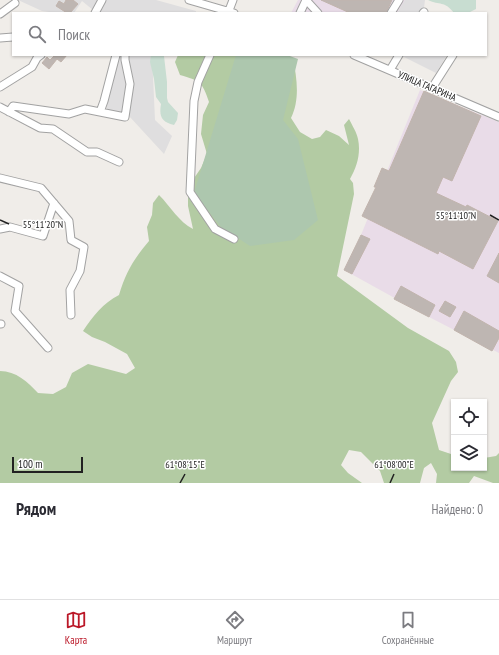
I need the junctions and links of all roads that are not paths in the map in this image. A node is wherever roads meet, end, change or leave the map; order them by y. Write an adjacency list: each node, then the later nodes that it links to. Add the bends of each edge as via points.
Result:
1 (102, 0): 7 (street)
2 (189, 0): 8 (street)
3 (234, 0): 8 (street)
4 (306, 0): 9 (street); 10 (street)
5 (399, 0): 11 (street)
6 (14, 2): 12 (street)
7 (96, 12)
8 (230, 12)
9 (300, 12)
10 (317, 12)
11 (392, 12)
12 (0, 14)
13 (12, 37): 14 (street)
14 (0, 38)
15 (40, 56): 23 (street, via 32,68)
16 (116, 56): 27 (street)
17 (125, 56): 27 (street, via 130,84 126,117)
18 (210, 56): 33 (street, via 198,82 194,101 190,192 215,229)
19 (356, 56): 22 (street, УЛИЦА ГАГАРИНА)
20 (398, 56): 22 (street)
21 (452, 56): 24 (street)
22 (390, 70): 24 (street, УЛИЦА ГАГАРИНА)
23 (0, 87)
24 (432, 88): 28 (street, УЛИЦА ГАГАРИНА)
25 (0, 108): 26 (street)
26 (9, 112): 27 (street, via 13,106 69,114 85,109); 29 (street, via 40,128 53,129 87,152 97,152)
27 (100, 112)
28 (499, 117)
29 (119, 162)
30 (0, 178): 31 (street, via 41,188)
31 (54, 203): 32 (street, via 43,236 10,227); 35 (street, via 70,221 71,240 84,247 80,271 70,290)
32 (0, 229)
33 (234, 238)
34 (0, 276): 36 (street, via 19,286 15,311)
35 (71, 315)
36 (48, 348)

